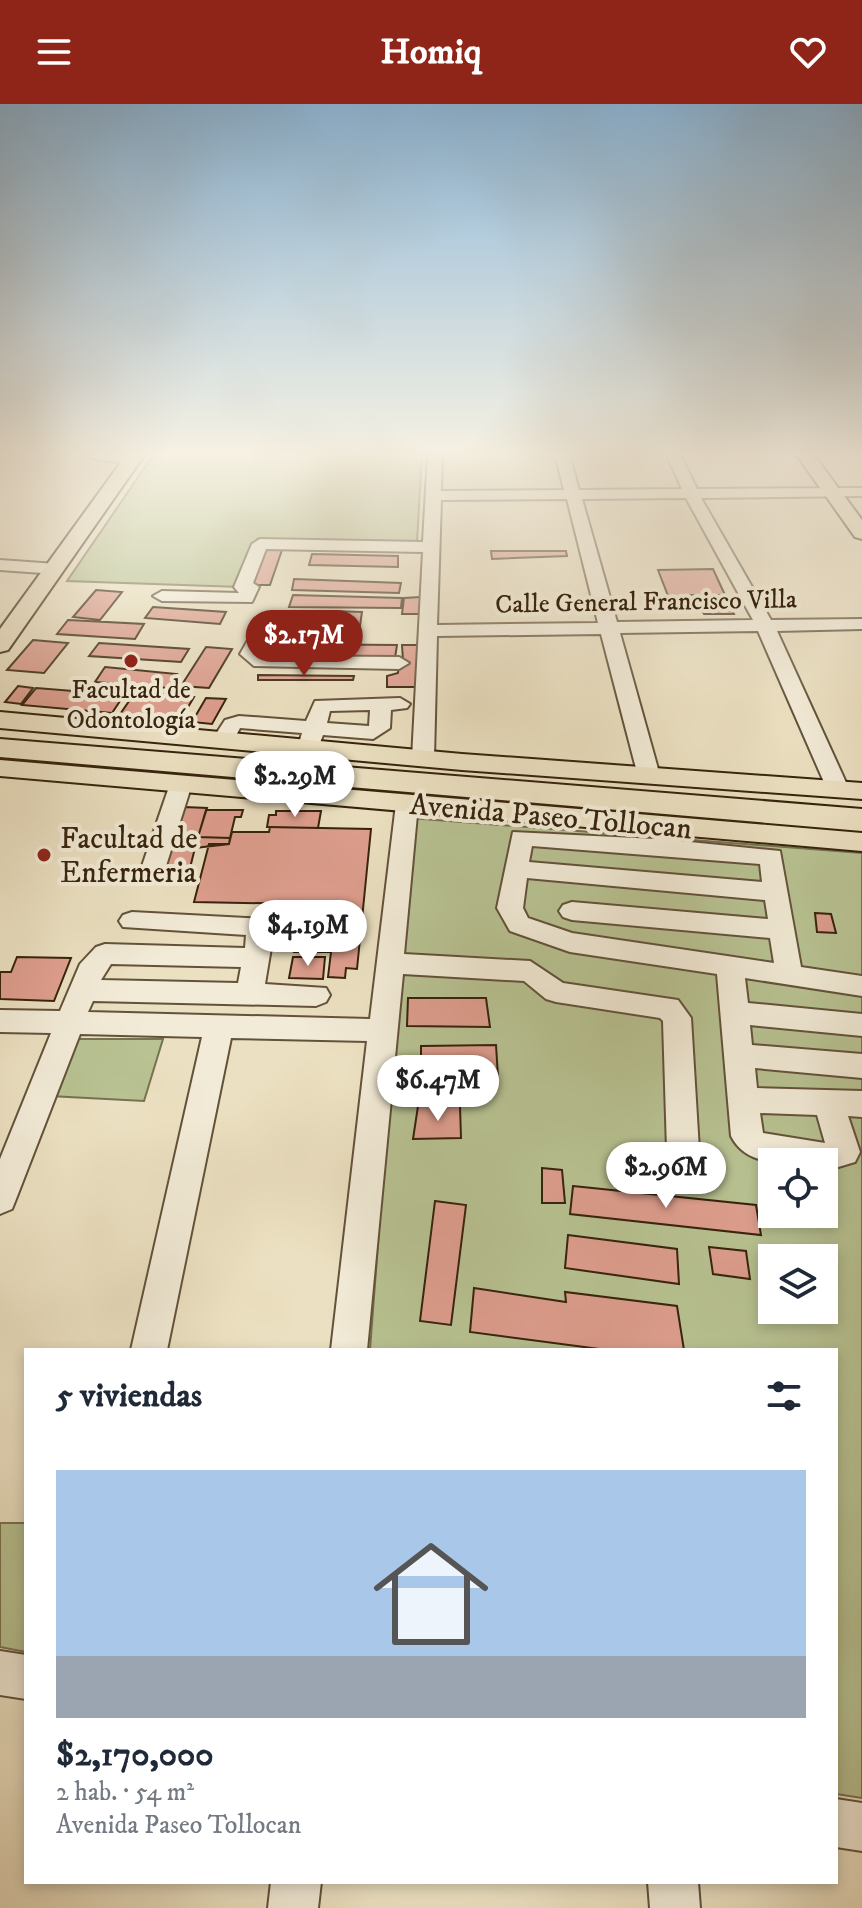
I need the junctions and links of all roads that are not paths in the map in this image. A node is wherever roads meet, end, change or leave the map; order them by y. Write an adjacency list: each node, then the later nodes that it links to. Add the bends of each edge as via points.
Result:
1 (78, 538): 7 (main road)
2 (431, 538): 5 (street)
3 (585, 538): 11 (street)
4 (717, 538): 10 (street)
5 (430, 547): 8 (street, via 260,544 243,587 250,587 246,598); 12 (street)
6 (0, 565): 7 (street)
7 (56, 569): 14 (main road)
8 (162, 596)
9 (862, 624): 10 (street, Calle General Francisco Villa)
10 (765, 625): 11 (street, Calle General Francisco Villa); 30 (street)
11 (608, 628): 12 (street, Calle General Francisco Villa); 25 (street)
12 (430, 631): 17 (street, via 423,663)
13 (262, 632): 15 (street, via 250,654 261,662)
14 (0, 645)
15 (399, 663)
16 (382, 707): 17 (street); 20 (street, via 380,728 373,733); 20 (street, via 327,704 319,709)
17 (424, 707): 24 (street)
18 (0, 720): 20 (main road, Avenida Paseo Tollocan, via 223,740)
19 (0, 736): 26 (highway, Avenida Paseo Tollocan)
20 (311, 738): 24 (main road, Avenida Paseo Tollocan)
21 (0, 748): 24 (highway, Avenida Paseo Tollocan)
22 (462, 762): 24 (main road, Avenida Paseo Tollocan); 25 (main road, Avenida Paseo Tollocan); 26 (highway)
23 (0, 768): 27 (main road, Avenida Paseo Tollocan)
24 (430, 772): 28 (highway); 30 (highway, Avenida Paseo Tollocan)
25 (649, 776): 30 (main road, Avenida Paseo Tollocan)
26 (501, 777): 30 (highway, Avenida Paseo Tollocan)
27 (181, 784): 28 (main road, Avenida Paseo Tollocan); 33 (street)
28 (352, 799): 29 (main road, Avenida Paseo Tollocan)
29 (407, 804): 31 (main road, Avenida Paseo Tollocan); 44 (street)
30 (851, 810): 32 (main road, Avenida Paseo Tollocan)
31 (568, 828): 32 (main road, Avenida Paseo Tollocan); 34 (street, via 521,837); 35 (street)
32 (668, 837): 36 (street, via 771,857)
33 (153, 869)
34 (515, 869): 35 (street); 41 (street, via 512,916 519,924)
35 (572, 874): 36 (street); 37 (street)
36 (777, 892): 40 (street)
37 (572, 911): 40 (street); 41 (street)
38 (132, 921): 39 (street)
39 (164, 922): 42 (street); 43 (street, via 256,926)
40 (783, 930): 46 (street)
41 (570, 942): 45 (street)
42 (154, 954): 43 (street); 48 (street, via 97,957)
43 (257, 958): 49 (street)
44 (389, 963): 56 (street); 62 (street, via 524,970 563,994 668,1008 677,1018)
45 (730, 966): 46 (street); 51 (street)
46 (789, 974): 47 (street)
47 (862, 986)
48 (83, 990): 49 (street); 53 (street)
49 (250, 994): 50 (street)
50 (316, 995)
51 (734, 1013): 54 (street); 57 (street)
52 (0, 1021): 53 (street)
53 (69, 1022): 55 (street); 63 (street)
54 (862, 1025)
55 (219, 1026): 56 (street); 64 (street)
56 (382, 1030): 65 (street)
57 (738, 1055): 58 (street); 59 (street)
58 (862, 1066)
59 (744, 1100): 60 (street); 60 (street, via 747,1136 754,1145 825,1157 844,1152)
60 (829, 1104): 61 (street)
61 (862, 1104)
62 (683, 1150)
63 (0, 1199)
64 (149, 1348)
65 (349, 1348)
66 (0, 1673): 67 (street)
67 (24, 1677)
68 (838, 1823): 69 (street)
69 (862, 1827)
70 (296, 1884): 72 (street)
71 (673, 1884): 73 (street)
72 (293, 1908)
73 (675, 1908)

